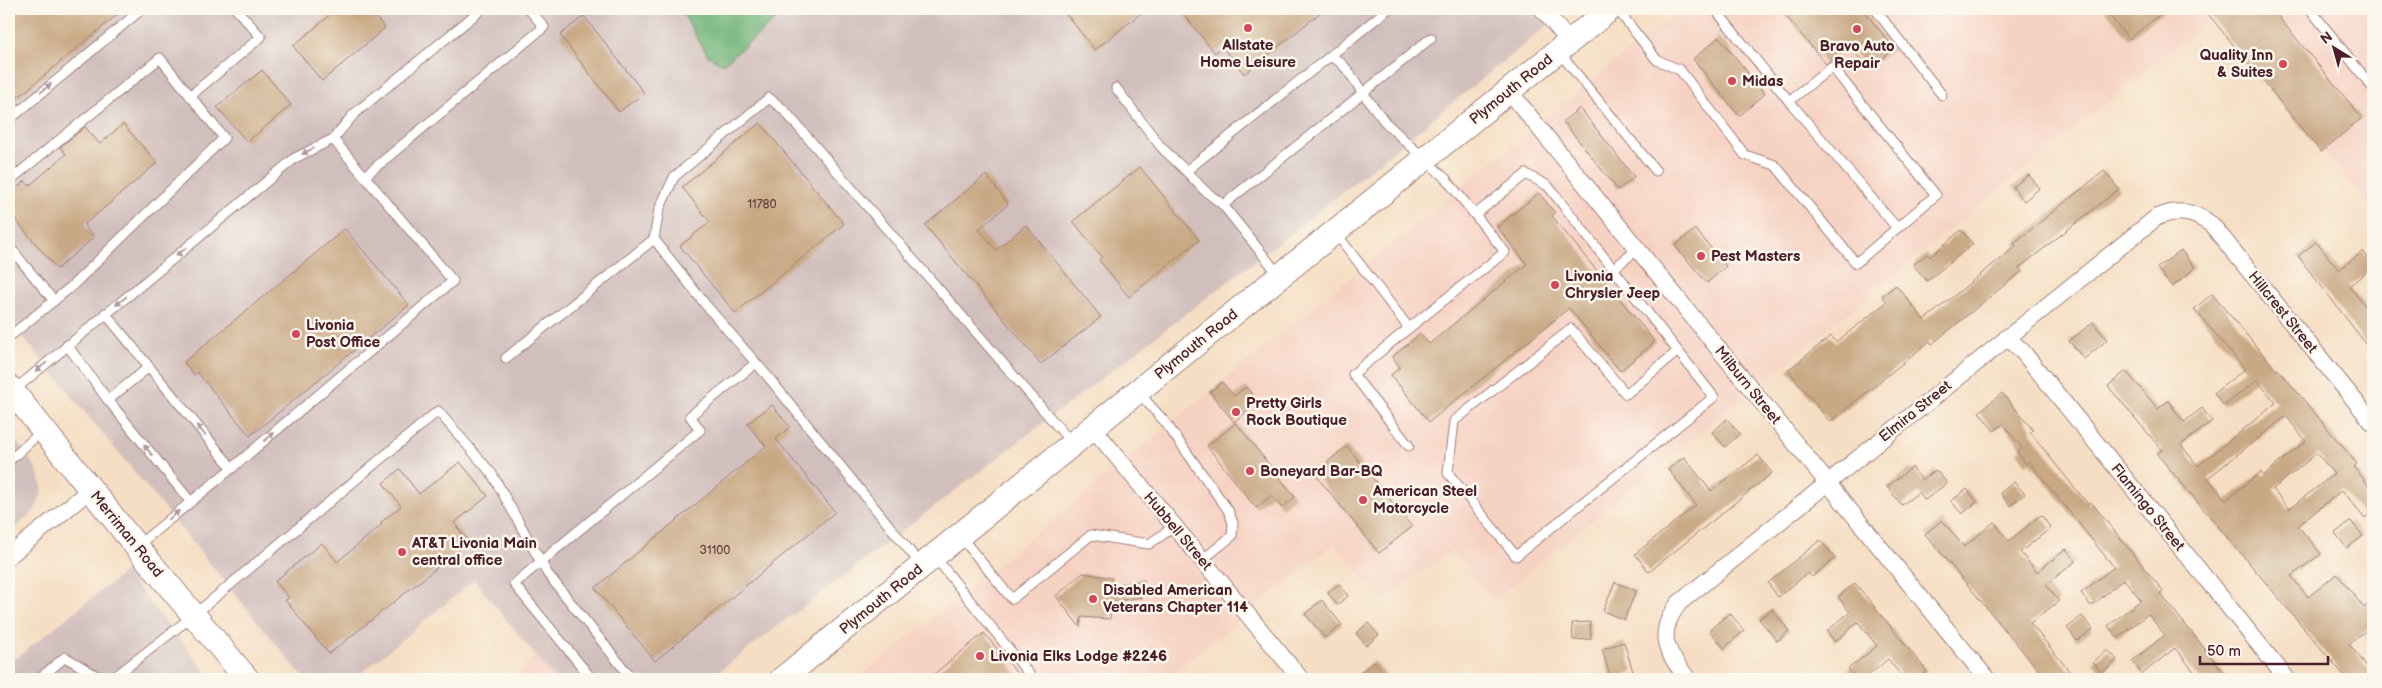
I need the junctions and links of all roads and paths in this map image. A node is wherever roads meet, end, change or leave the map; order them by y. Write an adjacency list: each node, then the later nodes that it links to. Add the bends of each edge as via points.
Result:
1 (142, 9): 22 (lane, one-way to 1)
2 (236, 9): 20 (lane, via 261,38)
3 (482, 9): 23 (lane, via 354,114)
4 (529, 9): 27 (lane, via 544,27)
5 (1388, 9): 14 (lane)
6 (1542, 9): 13 (street)
7 (1610, 9): 13 (main road, Plymouth Road)
8 (1617, 9): 32 (lane, via 1657,60 1680,70 1745,155 1776,164 1856,263)
9 (1714, 9): 21 (lane)
10 (1875, 9): 19 (lane)
11 (2310, 9): 16 (lane)
12 (1431, 38): 18 (lane)
13 (1564, 46): 17 (main road, Plymouth Road); 26 (lane)
14 (1329, 57): 18 (lane, via 1342,64); 25 (lane)
15 (1116, 88): 25 (lane, via 1161,147)
16 (2373, 88)
17 (1509, 91): 24 (main road, Plymouth Road); 36 (street, Milburn Street)
18 (1363, 93): 24 (lane, via 1385,122); 29 (lane)
19 (1942, 95)
20 (190, 96): 28 (lane, via 160,58); 39 (lane, via 224,138)
21 (1789, 101): 32 (lane); 32 (lane, via 1832,67 1936,195)
22 (9, 120)
23 (333, 139): 27 (lane); 40 (lane, one-way to 40, via 295,158)
24 (1424, 160): 31 (lane, via 1446,179); 33 (main road, Plymouth Road)
25 (1186, 171): 29 (lane)
26 (1656, 171)
27 (364, 176): 58 (lane, one-way to 27, via 453,281)
28 (9, 182)
29 (1224, 205): 38 (lane)
30 (2186, 212): 43 (street, Elmira Street, via 2157,217); 52 (street, Hillcrest Street, via 2212,225)
31 (1476, 214): 37 (lane, via 1526,174 1534,177 1548,186); 41 (lane, via 1505,252)
32 (1897, 228)
33 (1335, 232): 38 (main road, Plymouth Road); 41 (lane)
34 (654, 239): 46 (lane); 47 (lane); 55 (lane, via 659,210 674,177 769,98 783,109)
35 (9, 246): 39 (lane)
36 (1638, 248): 37 (lane); 59 (street, Milburn Street)
37 (1613, 269): 45 (lane)
38 (1280, 276): 50 (main road, Plymouth Road)
39 (54, 301): 42 (lane)
40 (105, 313): 44 (lane); 48 (lane)
41 (1409, 328): 56 (lane, via 1353,374)
42 (9, 337)
43 (2007, 337): 59 (street, Elmira Street); 81 (street, Flamingo Street, via 2022,351)
44 (67, 345): 49 (lane, one-way to 49); 51 (lane)
45 (1678, 351): 45 (lane, via 1714,397 1516,556 1448,473 1454,422 1571,329 1626,394)
46 (506, 358)
47 (756, 363): 66 (lane); 68 (lane, via 690,416 700,430)
48 (149, 367): 51 (lane); 58 (lane, one-way to 48)
49 (11, 389): 54 (main road, Merriman Road)
50 (1137, 392): 53 (main road, Plymouth Road); 67 (lane, via 1165,422 1228,510 1233,523 1232,536)
51 (108, 400): 61 (lane, one-way to 51)
52 (2373, 422)
53 (1093, 428): 55 (main road, Plymouth Road); 62 (street, Hubbell Street)
54 (43, 430): 57 (lane); 60 (main road, Merriman Road)
55 (1073, 444): 63 (main road, Plymouth Road)
56 (1409, 446)
57 (9, 461)
58 (232, 468): 61 (lane)
59 (1828, 482): 79 (street, Elmira Street, via 1679,603 1669,616 1666,635 1669,654); 80 (street, Milburn Street)
60 (90, 490): 64 (main road, Merriman Road); 65 (street)
61 (190, 501): 64 (lane, one-way to 61)
62 (1174, 527): 63 (lane, via 1149,544 1091,535 1012,599); 67 (street, Hubbell Street)
63 (959, 536): 66 (main road, Plymouth Road)
64 (136, 546): 69 (main road, Merriman Road)
65 (9, 556)
66 (928, 561): 70 (main road, Plymouth Road); 77 (lane)
67 (1201, 561): 78 (street, Hubbell Street)
68 (540, 563): 69 (lane, via 492,474 438,411); 75 (lane, via 514,584); 76 (lane)
69 (194, 615): 73 (lane); 74 (main road, Merriman Road)
70 (785, 678)
71 (39, 679): 72 (lane, via 65,657)
72 (102, 679)
73 (112, 679)
74 (247, 679)
75 (592, 679)
76 (632, 679)
77 (1033, 679)
78 (1301, 679)
79 (1688, 679)
80 (1987, 679)
81 (2287, 679)

